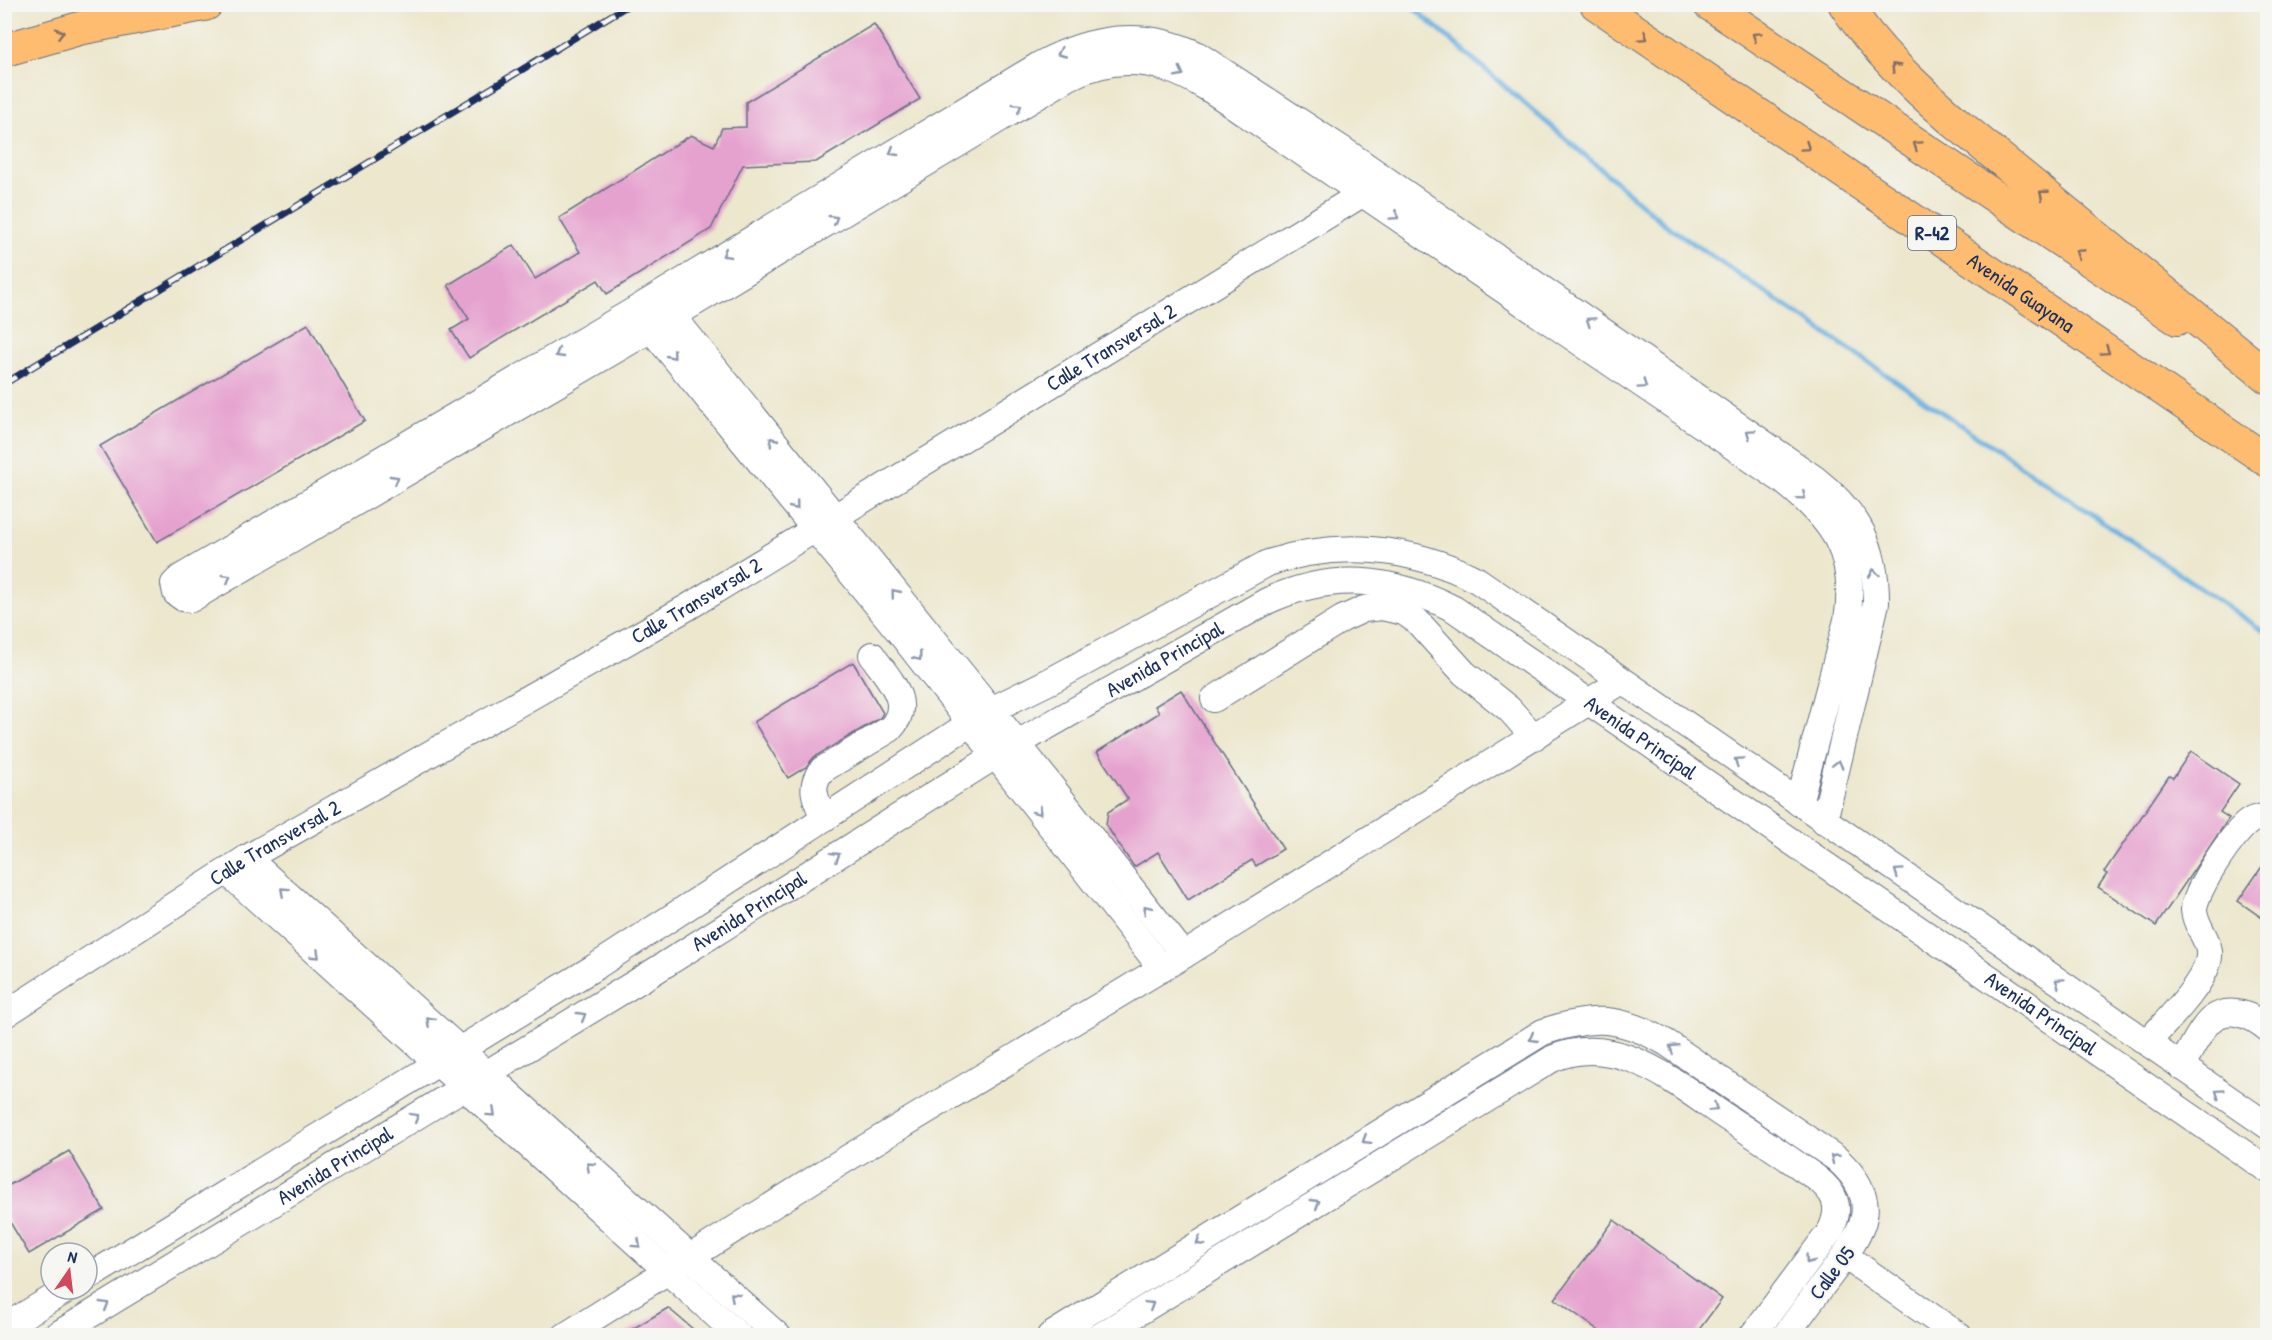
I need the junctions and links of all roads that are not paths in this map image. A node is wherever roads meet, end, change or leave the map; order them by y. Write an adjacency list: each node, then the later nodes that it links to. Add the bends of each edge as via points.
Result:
1 (206, 4): 5 (highway, one-way to 1, via 81,28)
2 (1596, 4): 17 (main road, Avenida Guayana / R-42, one-way to 17)
3 (1709, 4): 16 (main road, one-way to 3)
4 (1845, 4): 16 (highway, one-way to 4, via 1955,122 1871,41)
5 (4, 50)
6 (1097, 53): 7 (street, one-way to 7, via 1061,53); 8 (street, one-way to 6, via 1069,77); 9 (street, via 1117,38 1143,38 1196,54); 10 (street, one-way to 10, via 1177,71)
7 (962, 110): 8 (street); 11 (street, one-way to 11)
8 (978, 132): 12 (street, one-way to 8)
9 (1385, 180): 10 (street, Calle Transversal 2); 32 (street, one-way to 9, via 1876,603 1876,577 1869,548 1851,511 1796,466)
10 (1363, 194): 18 (street, Calle Transversal 2); 29 (street, one-way to 29, via 1782,480 1812,504 1829,525 1848,564 1850,604)
11 (783, 220): 12 (street); 13 (street, one-way to 13)
12 (797, 241): 14 (street)
13 (656, 297): 14 (street); 15 (street)
14 (673, 316): 15 (street); 18 (street, one-way to 14)
15 (643, 320): 15 (street, one-way to 15, via 180,578 174,584 176,593 191,599); 18 (street, one-way to 18)
16 (2268, 378)
17 (2268, 461)
18 (825, 524): 23 (street); 33 (street, Calle Transversal 2, via 688,607)
19 (872, 655): 24 (street, via 901,698 898,720)
20 (1622, 681): 22 (street); 23 (street, Avenida Principal, via 1462,572 1408,555 1340,548 1268,563); 29 (street, Avenida Principal, one-way to 20)
21 (1214, 699): 25 (street, via 1342,619 1364,609 1382,607 1404,612 1417,621 1442,652 1509,709)
22 (1590, 703): 25 (street); 26 (street, Avenida Principal, via 1472,620 1432,597 1373,582 1330,581 1267,601); 50 (street, Avenida Principal)
23 (981, 717): 26 (street); 27 (street); 28 (street, Avenida Principal)
24 (883, 734): 28 (street); 30 (street, via 815,778 814,796)
25 (1534, 737): 34 (street)
26 (1017, 742): 27 (street, Avenida Principal); 34 (street, one-way to 26)
27 (995, 756): 36 (street, one-way to 36); 44 (street, Avenida Principal, one-way to 27, via 650,975)
28 (901, 767): 30 (street, Avenida Principal)
29 (1799, 803): 32 (street, Avenida Principal)
30 (824, 818): 41 (street, Avenida Principal)
31 (2268, 818): 40 (street, via 2252,819 2240,829 2203,884 2194,912 2208,944 2209,960 2202,977)
32 (1824, 820): 40 (street, Avenida Principal, one-way to 32)
33 (237, 865): 35 (street, one-way to 33); 37 (street, one-way to 37); 38 (street, Calle Transversal 2)
34 (1184, 955): 36 (street)
35 (367, 964): 37 (street); 41 (street, one-way to 35)
36 (1162, 969): 53 (street)
37 (345, 981): 42 (street)
38 (4, 1016)
39 (2268, 1029): 43 (street, via 2243,1013 2211,1019)
40 (2147, 1043): 43 (street, Avenida Principal)
41 (461, 1049): 42 (street, Avenida Principal); 44 (street)
42 (437, 1064): 45 (street); 54 (street, Avenida Principal)
43 (2181, 1067): 48 (street, Avenida Principal, one-way to 43)
44 (487, 1073): 45 (street, Avenida Principal); 53 (street, one-way to 44)
45 (463, 1088): 55 (street, one-way to 55); 58 (street, Avenida Principal, one-way to 45)
46 (1450, 1089): 47 (street); 49 (street, one-way to 49); 52 (street, Calle 05, one-way to 46, via 1863,1226 1865,1205 1856,1180 1837,1159 1666,1043 1625,1023 1588,1019 1543,1032)
47 (1463, 1113): 51 (street); 64 (street, Calle 05, one-way to 64, via 1563,1054 1586,1050 1618,1055 1663,1074 1815,1177 1833,1194 1838,1210 1836,1220)
48 (2268, 1126)
49 (1337, 1158): 51 (street); 62 (street, one-way to 62)
50 (2268, 1170)
51 (1353, 1181): 63 (street, one-way to 51)
52 (1845, 1256): 65 (street, Calle 05); 66 (street)
53 (690, 1257): 55 (street); 61 (street, one-way to 53)
54 (99, 1271)
55 (667, 1271): 59 (street); 60 (street)
56 (48, 1301): 57 (street)
57 (4, 1328)
58 (55, 1335)
59 (565, 1335)
60 (740, 1335)
61 (778, 1335)
62 (1050, 1335)
63 (1100, 1335)
64 (1752, 1335)
65 (1785, 1335)
66 (1959, 1335)

